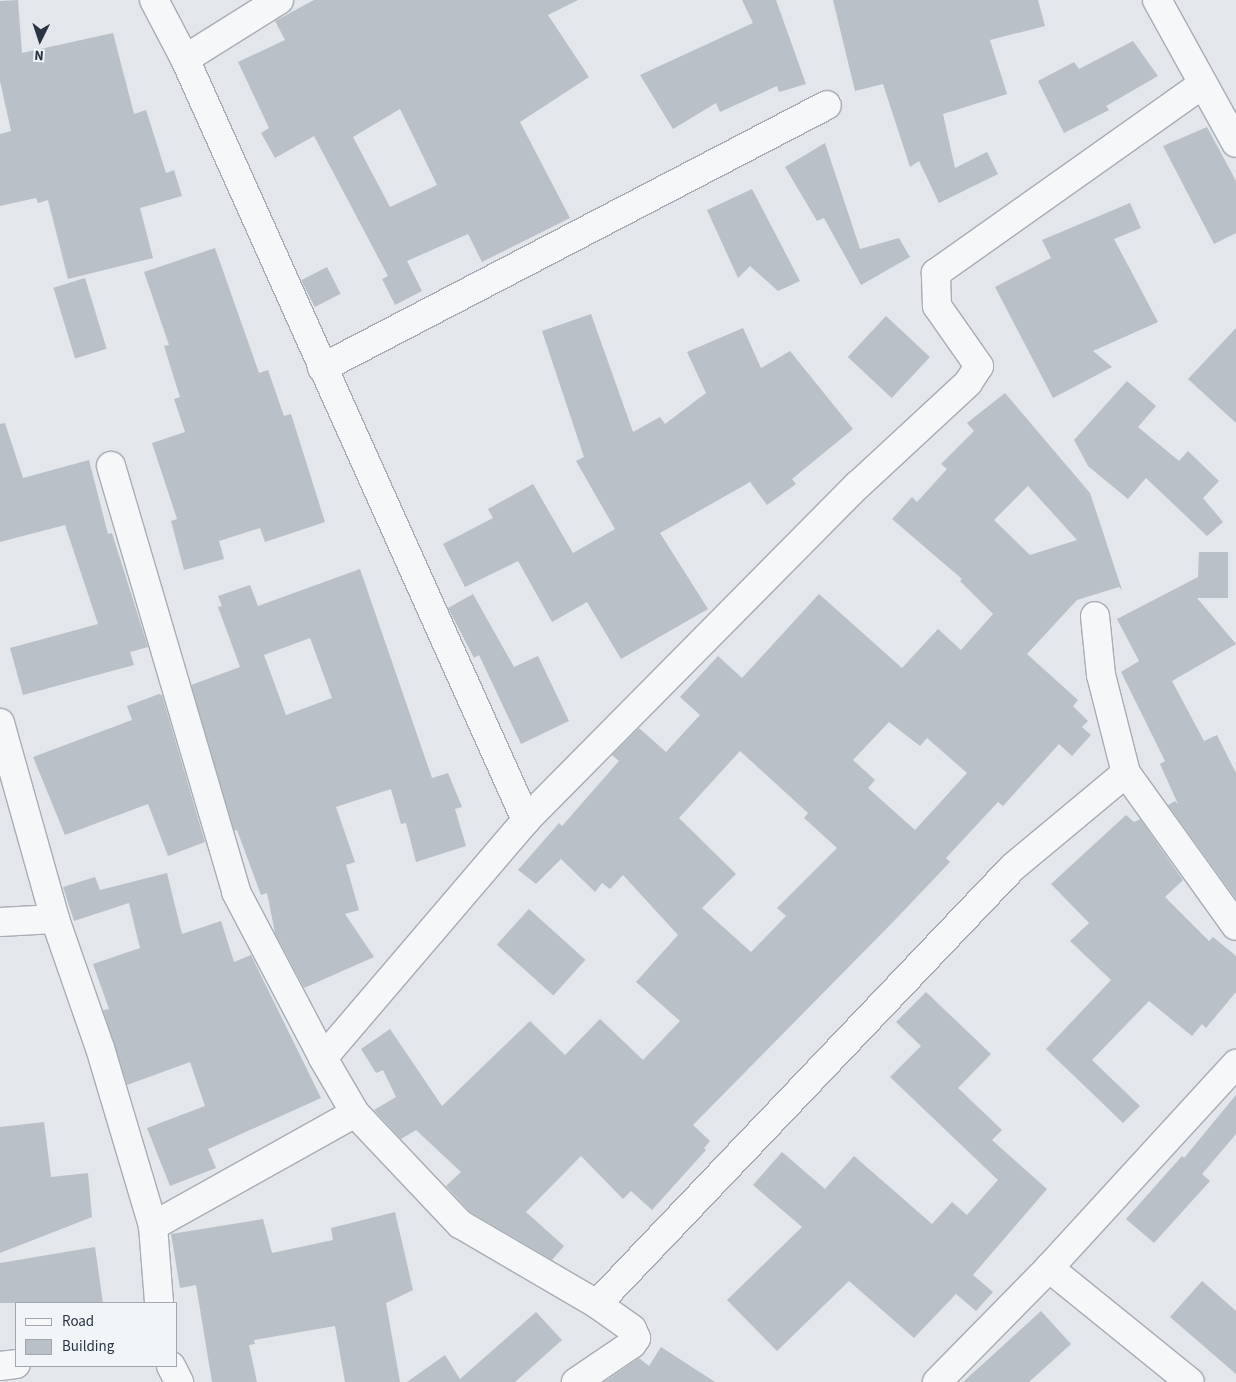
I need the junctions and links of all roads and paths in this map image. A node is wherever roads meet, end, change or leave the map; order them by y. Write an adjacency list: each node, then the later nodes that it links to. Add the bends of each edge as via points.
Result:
1 (154, 0): 4 (street)
2 (279, 0): 4 (street)
3 (1157, 0): 5 (street)
4 (185, 59): 8 (street)
5 (1202, 85): 7 (street); 13 (street, via 936,273 937,306 978,366 968,383 858,485)
6 (826, 105): 8 (street)
7 (1236, 143)
8 (322, 368): 13 (street)
9 (111, 466): 17 (street, via 236,892)
10 (1095, 616): 12 (street, via 1101,675)
11 (0, 723): 14 (street)
12 (1126, 772): 16 (street); 23 (street, via 1013,867)
13 (526, 820): 17 (street)
14 (55, 919): 15 (street); 20 (street, via 100,1048)
15 (0, 922)
16 (1236, 926)
17 (323, 1058): 19 (street)
18 (1236, 1064): 21 (street)
19 (355, 1113): 20 (street); 23 (street, via 460,1224)
20 (153, 1226): 22 (street)
21 (1049, 1268): 29 (street); 30 (street)
22 (158, 1302)
23 (597, 1304): 28 (street, via 632,1330 636,1338)
24 (15, 1364): 25 (street)
25 (0, 1366)
26 (172, 1367): 27 (street)
27 (179, 1382)
28 (576, 1382)
29 (937, 1382)
30 (1190, 1382)

